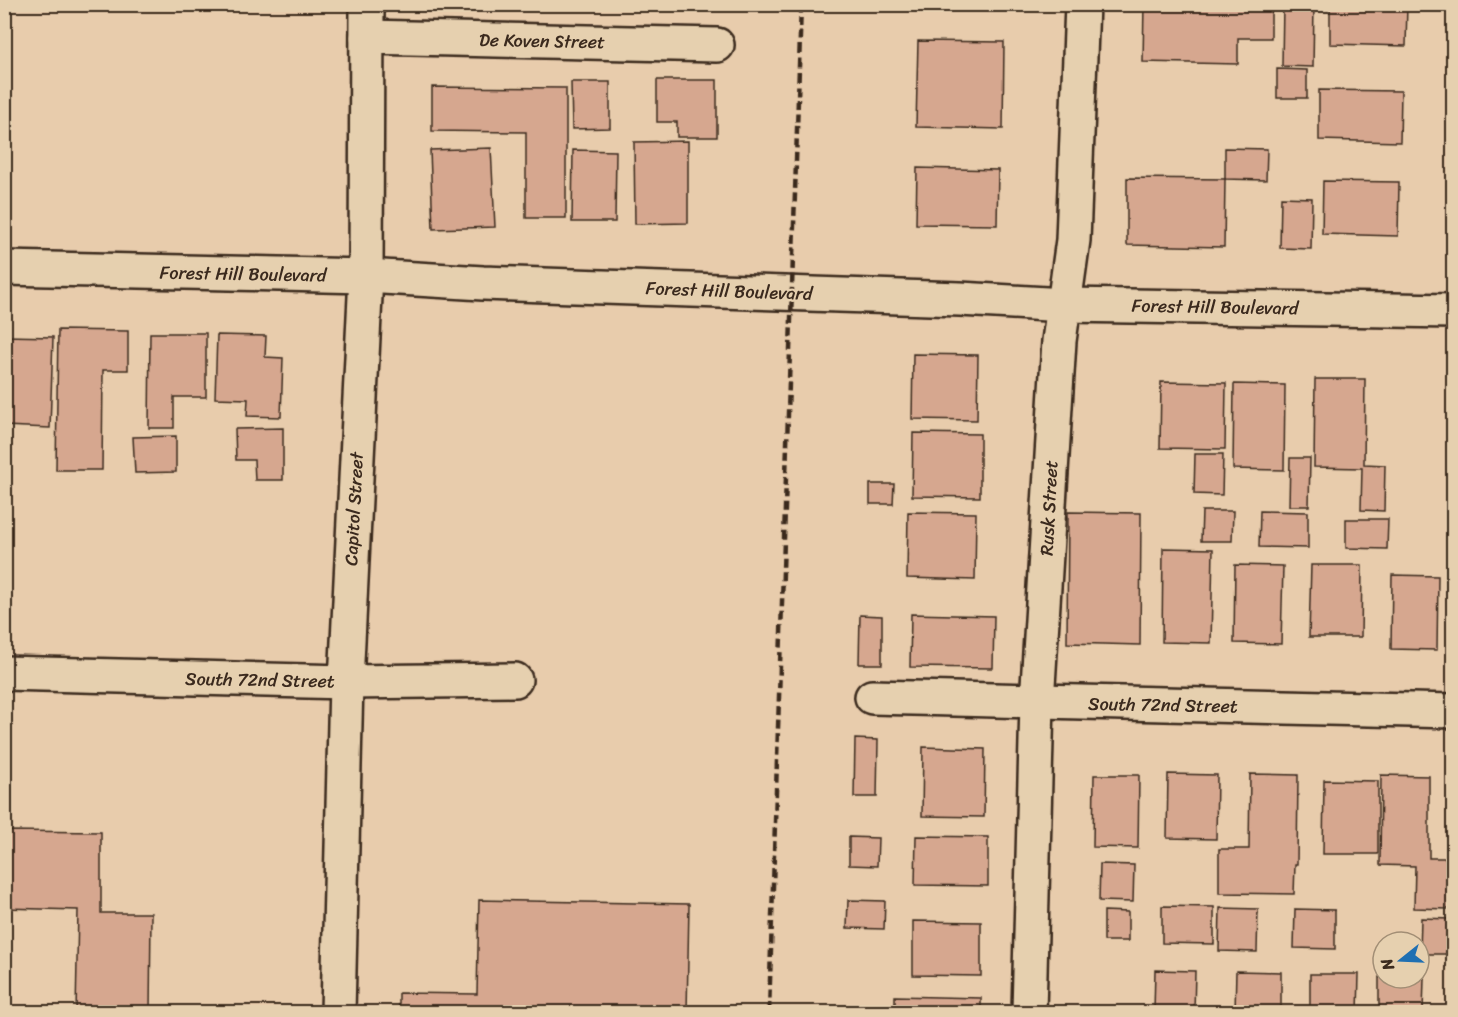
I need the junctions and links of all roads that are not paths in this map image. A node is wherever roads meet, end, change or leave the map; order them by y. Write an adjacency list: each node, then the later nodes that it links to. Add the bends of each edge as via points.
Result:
1 (368, 4): 3 (street, Capitol Street)
2 (1082, 4): 7 (street, Rusk Street, via 1073,240)
3 (367, 37): 4 (street, De Koven Street); 6 (street, Capitol Street)
4 (717, 45)
5 (4, 268): 6 (street, Forest Hill Boulevard)
6 (366, 276): 7 (street, Forest Hill Boulevard); 11 (street, Capitol Street)
7 (1064, 305): 8 (street, Forest Hill Boulevard); 13 (street, Rusk Street)
8 (1454, 311)
9 (4, 673): 11 (street, South 72nd Street)
10 (515, 680): 11 (street, South 72nd Street)
11 (346, 682): 15 (street, Capitol Street)
12 (872, 697): 13 (street, South 72nd Street)
13 (1038, 702): 14 (street, South 72nd Street); 16 (street, Rusk Street)
14 (1454, 711)
15 (338, 1012)
16 (1029, 1012)

